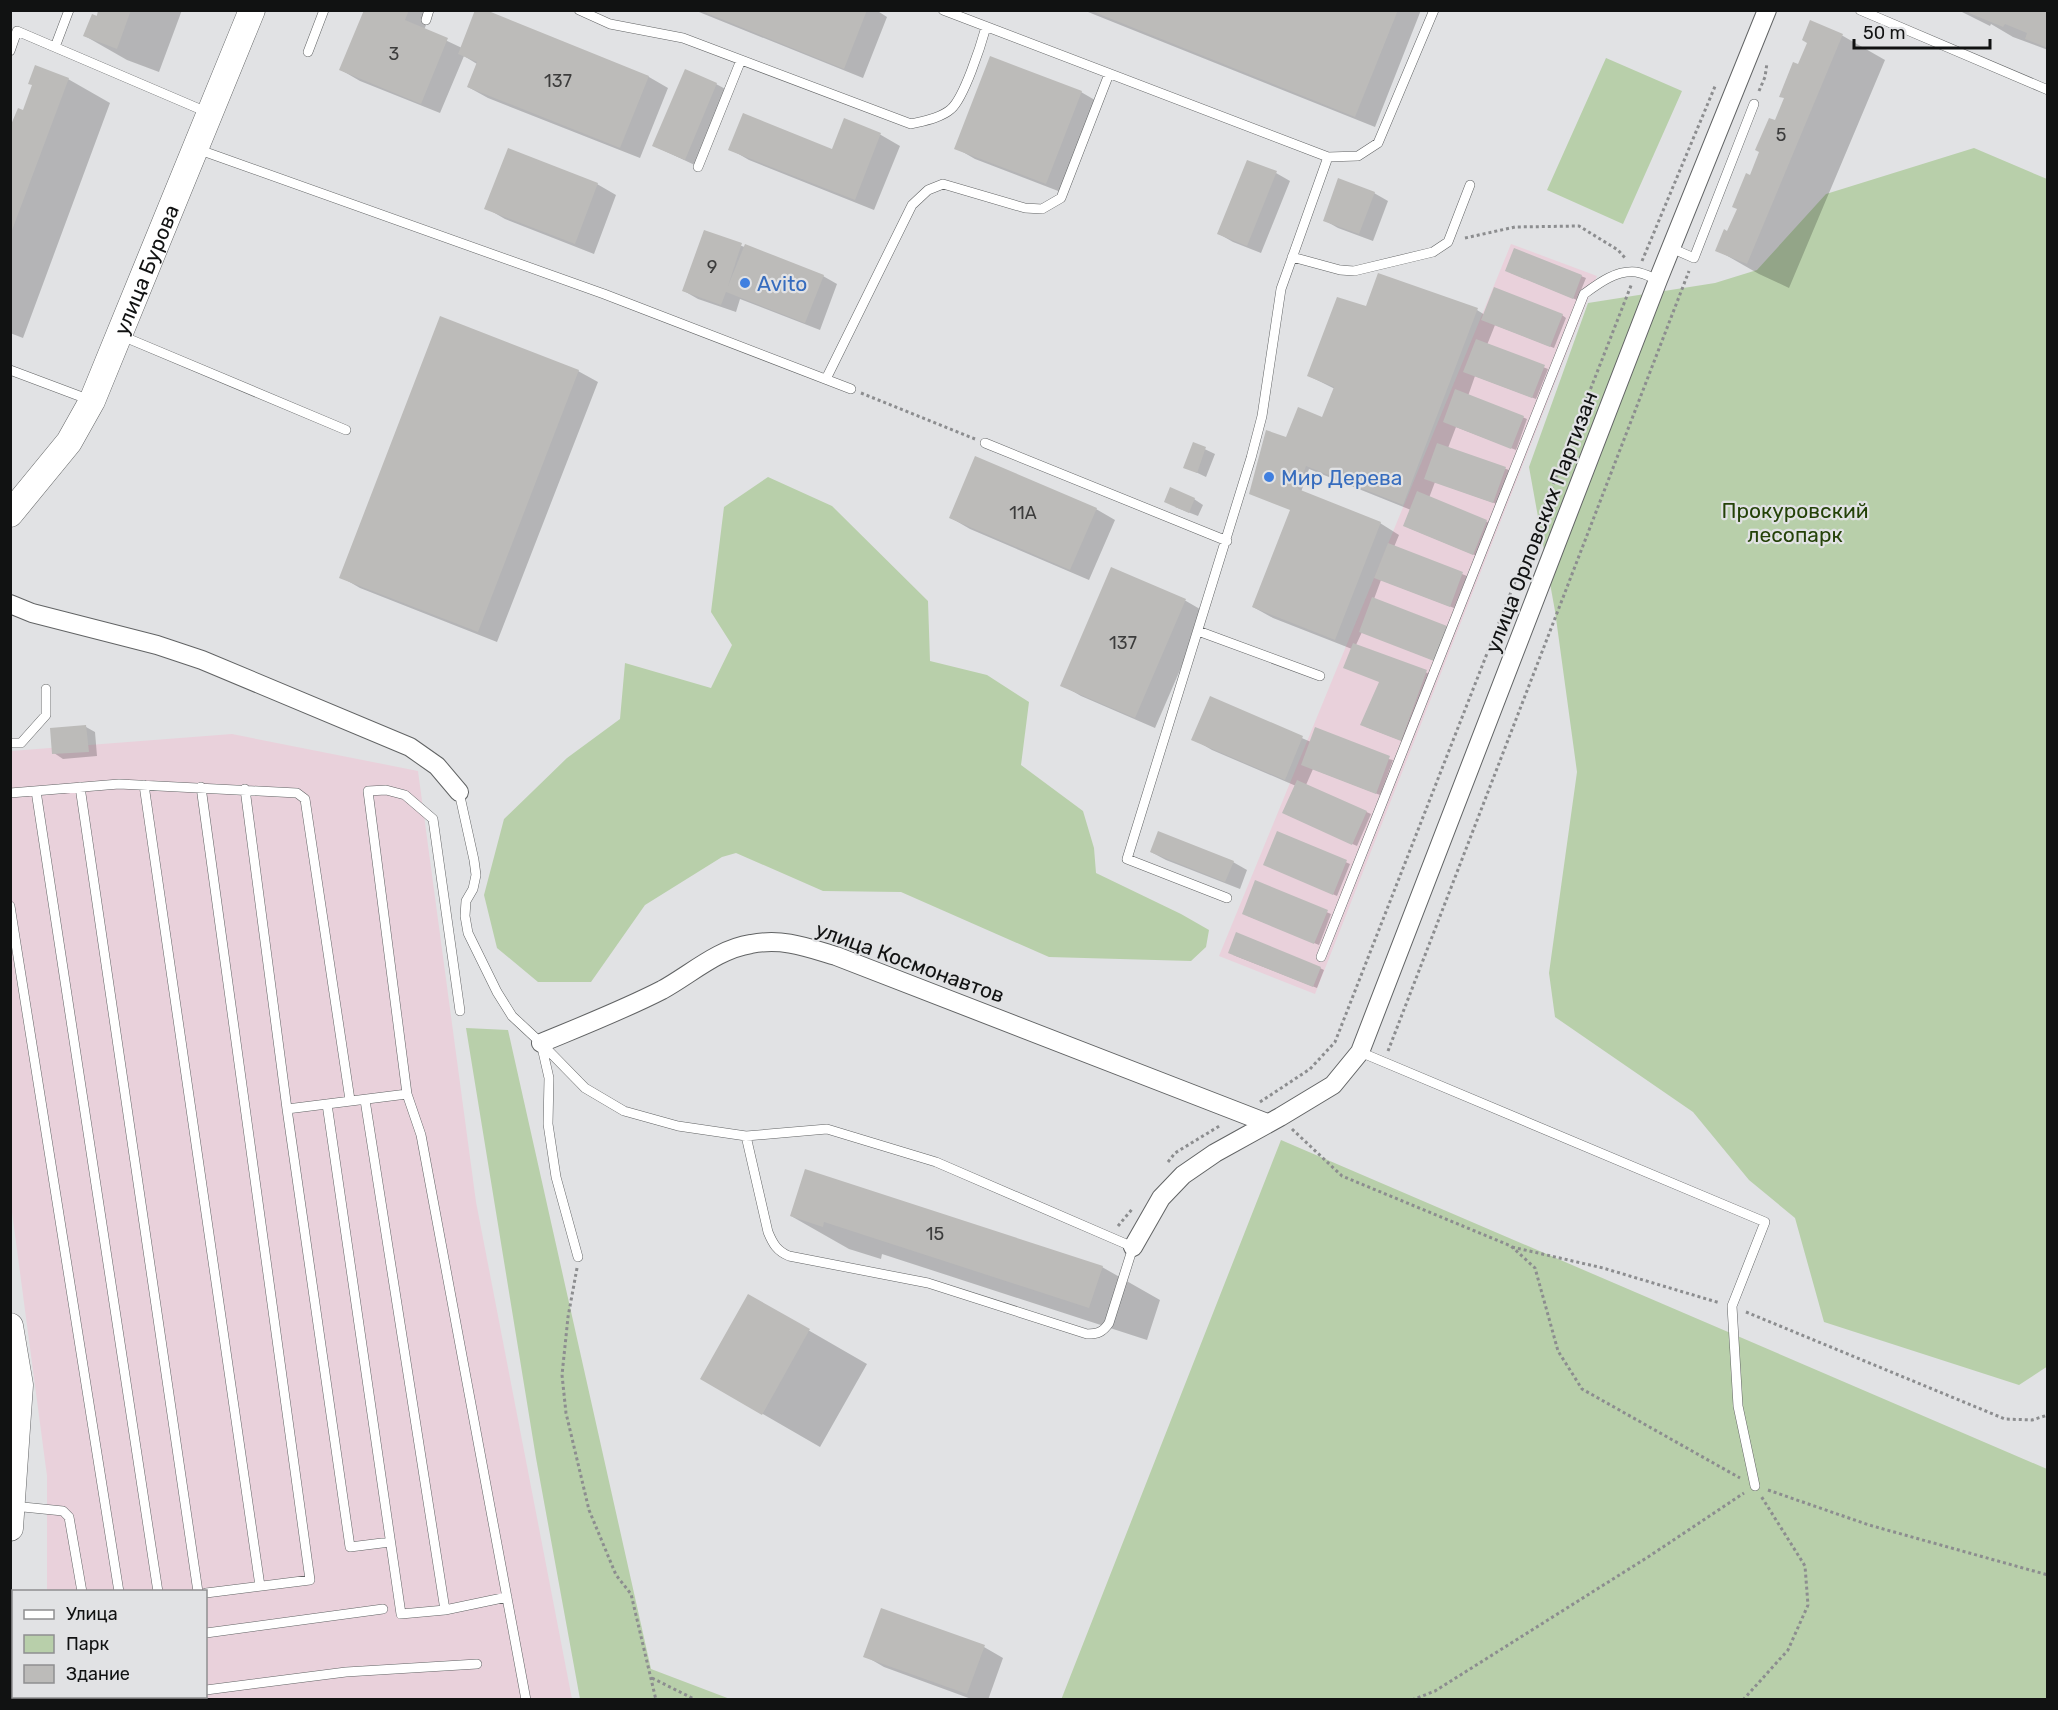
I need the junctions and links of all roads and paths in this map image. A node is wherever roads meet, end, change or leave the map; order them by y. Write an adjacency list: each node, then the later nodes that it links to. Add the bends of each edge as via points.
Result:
1 (69, 10): 10 (lane)
2 (252, 10): 18 (main road, улица Бурова)
3 (324, 10): 12 (lane)
4 (579, 10): 13 (lane, via 610,24 683,38)
5 (943, 10): 9 (lane)
6 (1434, 10): 20 (lane, via 1378,143 1358,156)
7 (1767, 10): 24 (street, улица Орловских Партизан)
8 (1860, 10): 16 (lane)
9 (986, 27): 13 (lane, via 964,87 951,109 911,124); 14 (lane)
10 (55, 47): 11 (lane, via 18,31); 18 (lane)
11 (10, 51)
12 (308, 52)
13 (741, 60): 21 (lane)
14 (1109, 74): 20 (lane); 31 (lane, via 1061,198 1042,209 1025,208 943,184 928,190 912,206)
15 (1719, 76): 27 (path)
16 (2048, 90)
17 (1754, 104): 26 (lane)
18 (210, 113): 19 (main road, улица Бурова)
19 (196, 149): 29 (main road, улица Бурова); 31 (lane, via 604,294)
20 (1328, 157): 25 (lane)
21 (698, 167)
22 (1470, 185): 23 (lane)
23 (1448, 242): 25 (lane, via 1433,252 1354,271); 27 (path, via 1515,227 1579,226 1618,250)
24 (1671, 249): 26 (lane); 28 (street, улица Орловских Партизан)
25 (1292, 257): 37 (lane, via 1281,289 1262,416)
26 (1694, 258): 56 (path)
27 (1637, 272): 28 (lane); 52 (lane, via 1606,278 1584,294); 62 (path, via 1335,1042 1310,1069)
28 (1658, 280): 55 (street, улица Орловских Партизан)
29 (120, 335): 33 (main road, улица Бурова); 34 (lane)
30 (10, 370): 33 (lane)
31 (826, 379): 32 (lane)
32 (851, 389): 35 (path)
33 (92, 401): 36 (main road, улица Бурова, via 69,442)
34 (346, 430)
35 (985, 443): 37 (lane)
36 (10, 513)
37 (1227, 541): 39 (lane)
38 (10, 604): 48 (street, via 202,660 410,747 438,766)
39 (1198, 631): 40 (lane); 50 (lane, via 1127,859)
40 (1320, 676)
41 (46, 689): 42 (lane, via 46,715 21,742)
42 (10, 743)
43 (144, 785): 44 (lane); 45 (lane); 78 (lane)
44 (80, 787): 47 (lane); 82 (lane)
45 (201, 787): 46 (lane); 78 (lane, via 310,1580)
46 (244, 789): 58 (lane, via 297,793 305,799); 61 (lane)
47 (36, 791): 49 (lane); 81 (lane)
48 (459, 792): 54 (lane, via 476,874 466,901 468,933 512,1016)
49 (10, 793)
50 (1227, 898)
51 (10, 906): 80 (lane)
52 (1321, 957)
53 (460, 1011): 57 (lane, via 433,819 405,795 368,791)
54 (541, 1043): 62 (street, улица Космонавтов, via 664,989 716,957 750,944 787,942 836,956); 64 (lane, via 585,1088 624,1111 678,1126); 70 (lane, via 549,1078 549,1124 556,1177)
55 (1360, 1052): 56 (lane); 63 (street, улица Орловских Партизан, via 1333,1085)
56 (1384, 1062): 71 (lane, via 1765,1222)
57 (407, 1094): 59 (lane); 84 (lane, via 421,1136)
58 (350, 1100): 59 (lane); 60 (lane)
59 (365, 1100): 86 (lane)
60 (327, 1104): 61 (lane); 76 (lane)
61 (287, 1109): 76 (lane, via 350,1546)
62 (1242, 1113): 63 (street, улица Космонавтов); 65 (path, via 1198,1137)
63 (1274, 1120): 68 (path, via 1342,1176); 69 (street, улица Орловских Партизан, via 1183,1175 1161,1197)
64 (746, 1136): 67 (lane, via 827,1129 936,1162); 69 (lane, via 768,1232 780,1252 789,1256 928,1283 1097,1334 1109,1323)
65 (1168, 1162)
66 (1139, 1200): 67 (path)
67 (1110, 1237): 69 (lane)
68 (1510, 1246): 71 (path, via 1603,1268); 74 (path, via 1535,1268 1558,1351 1582,1389)
69 (1133, 1247)
70 (579, 1257): 89 (path, via 562,1375 566,1413 589,1510 616,1575 631,1594)
71 (1732, 1306): 73 (path, via 2005,1419 2032,1420); 74 (lane, via 1738,1406)
72 (10, 1326): 75 (main road, via 20,1384)
73 (2048, 1415)
74 (1755, 1486): 77 (path, via 1869,1525); 94 (path, via 1436,1691); 95 (path, via 1805,1566 1808,1605 1788,1650)
75 (11, 1513): 79 (lane, via 63,1511 69,1517)
76 (390, 1542): 86 (lane, via 401,1614)
77 (2048, 1575)
78 (260, 1586): 83 (lane)
79 (82, 1590)
80 (119, 1590)
81 (158, 1590)
82 (198, 1590)
83 (207, 1593)
84 (507, 1597): 86 (lane); 91 (lane)
85 (383, 1610): 87 (lane)
86 (445, 1610)
87 (207, 1633)
88 (477, 1664): 90 (lane, via 346,1672)
89 (651, 1677): 92 (path); 93 (path)
90 (207, 1690)
91 (526, 1700)
92 (656, 1700)
93 (696, 1700)
94 (1412, 1700)
95 (1743, 1700)

